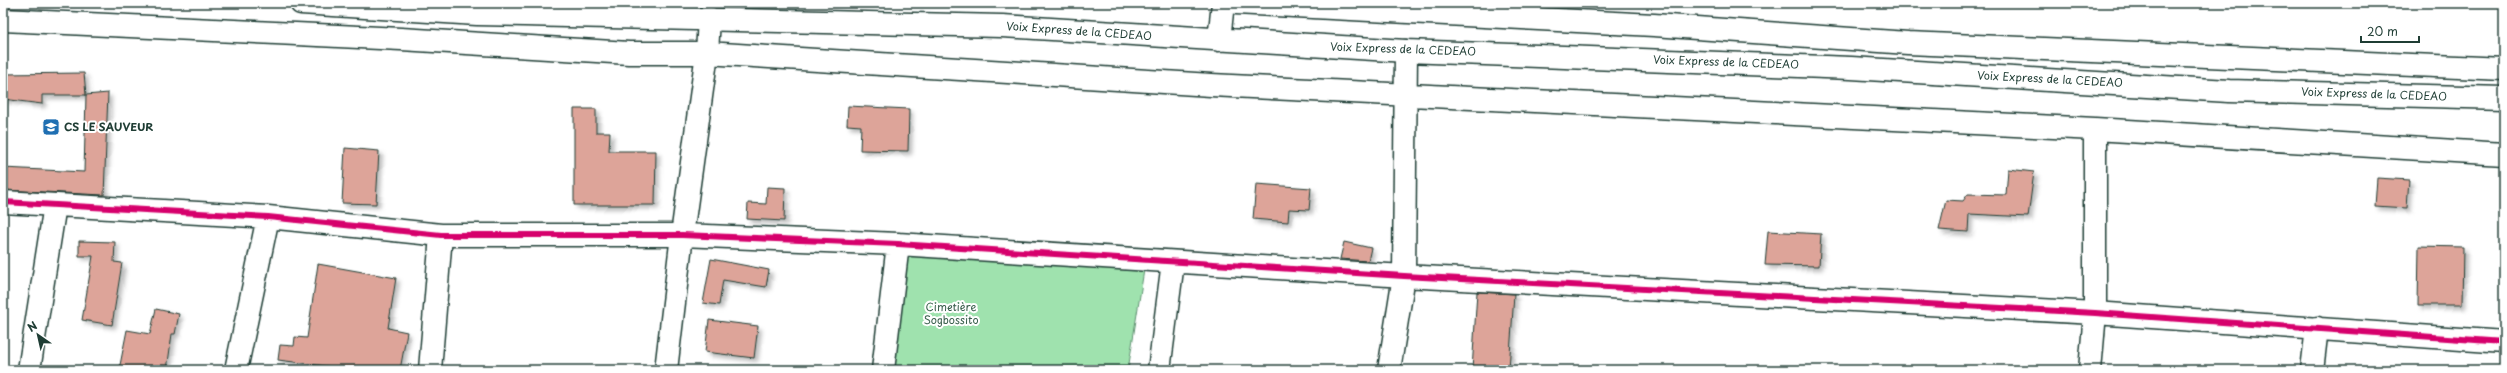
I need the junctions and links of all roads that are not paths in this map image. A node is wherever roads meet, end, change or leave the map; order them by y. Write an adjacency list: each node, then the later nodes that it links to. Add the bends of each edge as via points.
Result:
1 (301, 3): 4 (street, Voix Express de la CEDEAO, via 477,14)
2 (1223, 3): 6 (street)
3 (1236, 3): 9 (street, via 1654,25 1908,43)
4 (709, 18): 6 (street, Voix Express de la CEDEAO, via 1002,26); 8 (street)
5 (3, 20): 8 (street, via 629,53)
6 (1219, 40): 7 (street, Voix Express de la CEDEAO)
7 (1406, 51): 11 (street); 12 (street, Voix Express de la CEDEAO, via 1851,68 2229,91)
8 (707, 53): 11 (street, via 1211,85); 20 (street)
9 (2376, 64): 10 (street); 12 (street)
10 (2504, 69)
11 (1404, 93): 14 (street); 23 (street)
12 (2376, 94): 13 (street, Voix Express de la CEDEAO)
13 (2504, 98)
14 (2095, 129): 15 (street); 24 (street)
15 (2504, 154)
16 (3, 202): 17 (street)
17 (55, 205): 18 (street); 27 (street)
18 (268, 217): 19 (street); 28 (street)
19 (441, 235): 20 (street); 29 (street)
20 (682, 235): 21 (street); 30 (street)
21 (898, 244): 22 (street); 31 (street)
22 (1174, 262): 23 (street); 32 (street)
23 (1404, 276): 24 (street); 33 (street)
24 (2095, 313): 25 (street); 34 (street)
25 (2317, 328): 26 (street); 35 (street)
26 (2504, 342)
27 (29, 370)
28 (236, 370)
29 (430, 370)
30 (666, 370)
31 (883, 370)
32 (1159, 370)
33 (1389, 370)
34 (2090, 370)
35 (2312, 370)

